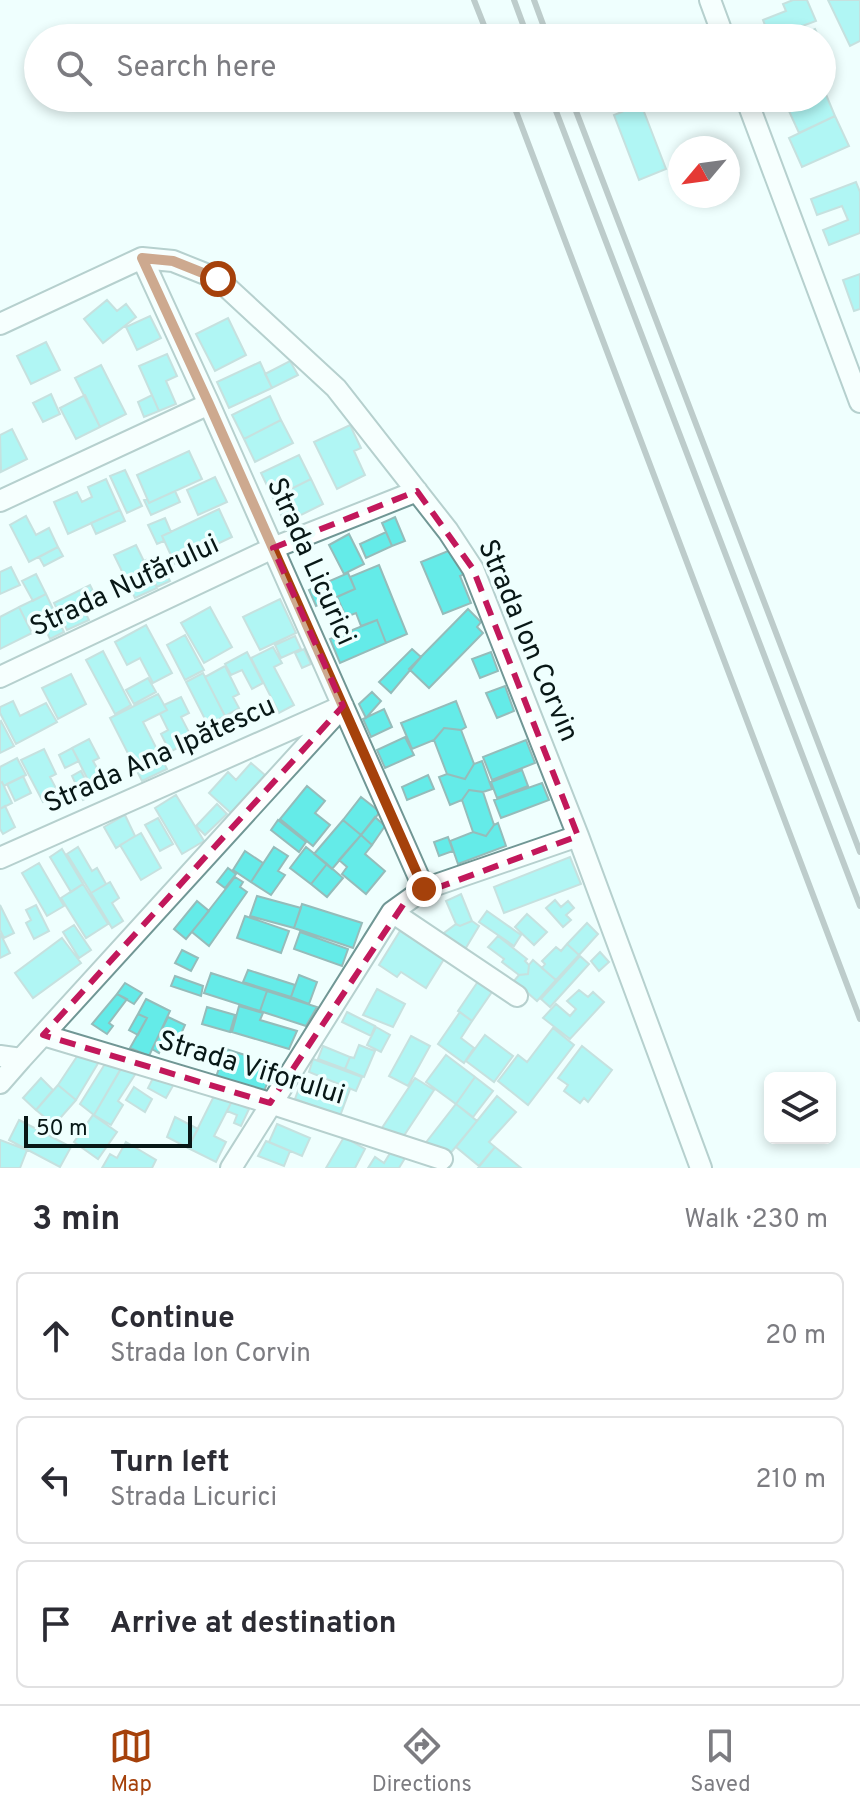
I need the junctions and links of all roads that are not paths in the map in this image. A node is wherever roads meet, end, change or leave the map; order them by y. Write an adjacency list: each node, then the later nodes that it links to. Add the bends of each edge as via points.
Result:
1 (710, 0): 2 (street)
2 (719, 24)
3 (751, 112): 6 (street)
4 (142, 258): 5 (street); 7 (street, Strada Licurici); 8 (street, Strada Ion Corvin, via 173,261 218,279 336,388)
5 (0, 324)
6 (860, 402)
7 (209, 404): 9 (street); 10 (street, Strada Licurici)
8 (417, 491): 10 (street, Strada Nufărului); 13 (street, Strada Ion Corvin, via 473,569)
9 (0, 501)
10 (273, 548): 11 (street, Strada Nufărului); 12 (street, Strada Licurici)
11 (0, 677)
12 (343, 706): 14 (street, Strada Ana Ipătescu); 15 (street, Strada Licurici); 18 (street)
13 (578, 836): 15 (street); 25 (street, Strada Ion Corvin)
14 (0, 858)
15 (424, 889): 16 (street)
16 (392, 912): 17 (street); 22 (street)
17 (517, 996)
18 (43, 1035): 20 (street); 22 (street, Strada Viforului)
19 (0, 1056): 20 (street)
20 (21, 1059): 21 (street)
21 (0, 1083)
22 (270, 1103): 23 (street, Strada Viforului); 24 (street)
23 (442, 1159)
24 (231, 1168)
25 (701, 1168)

